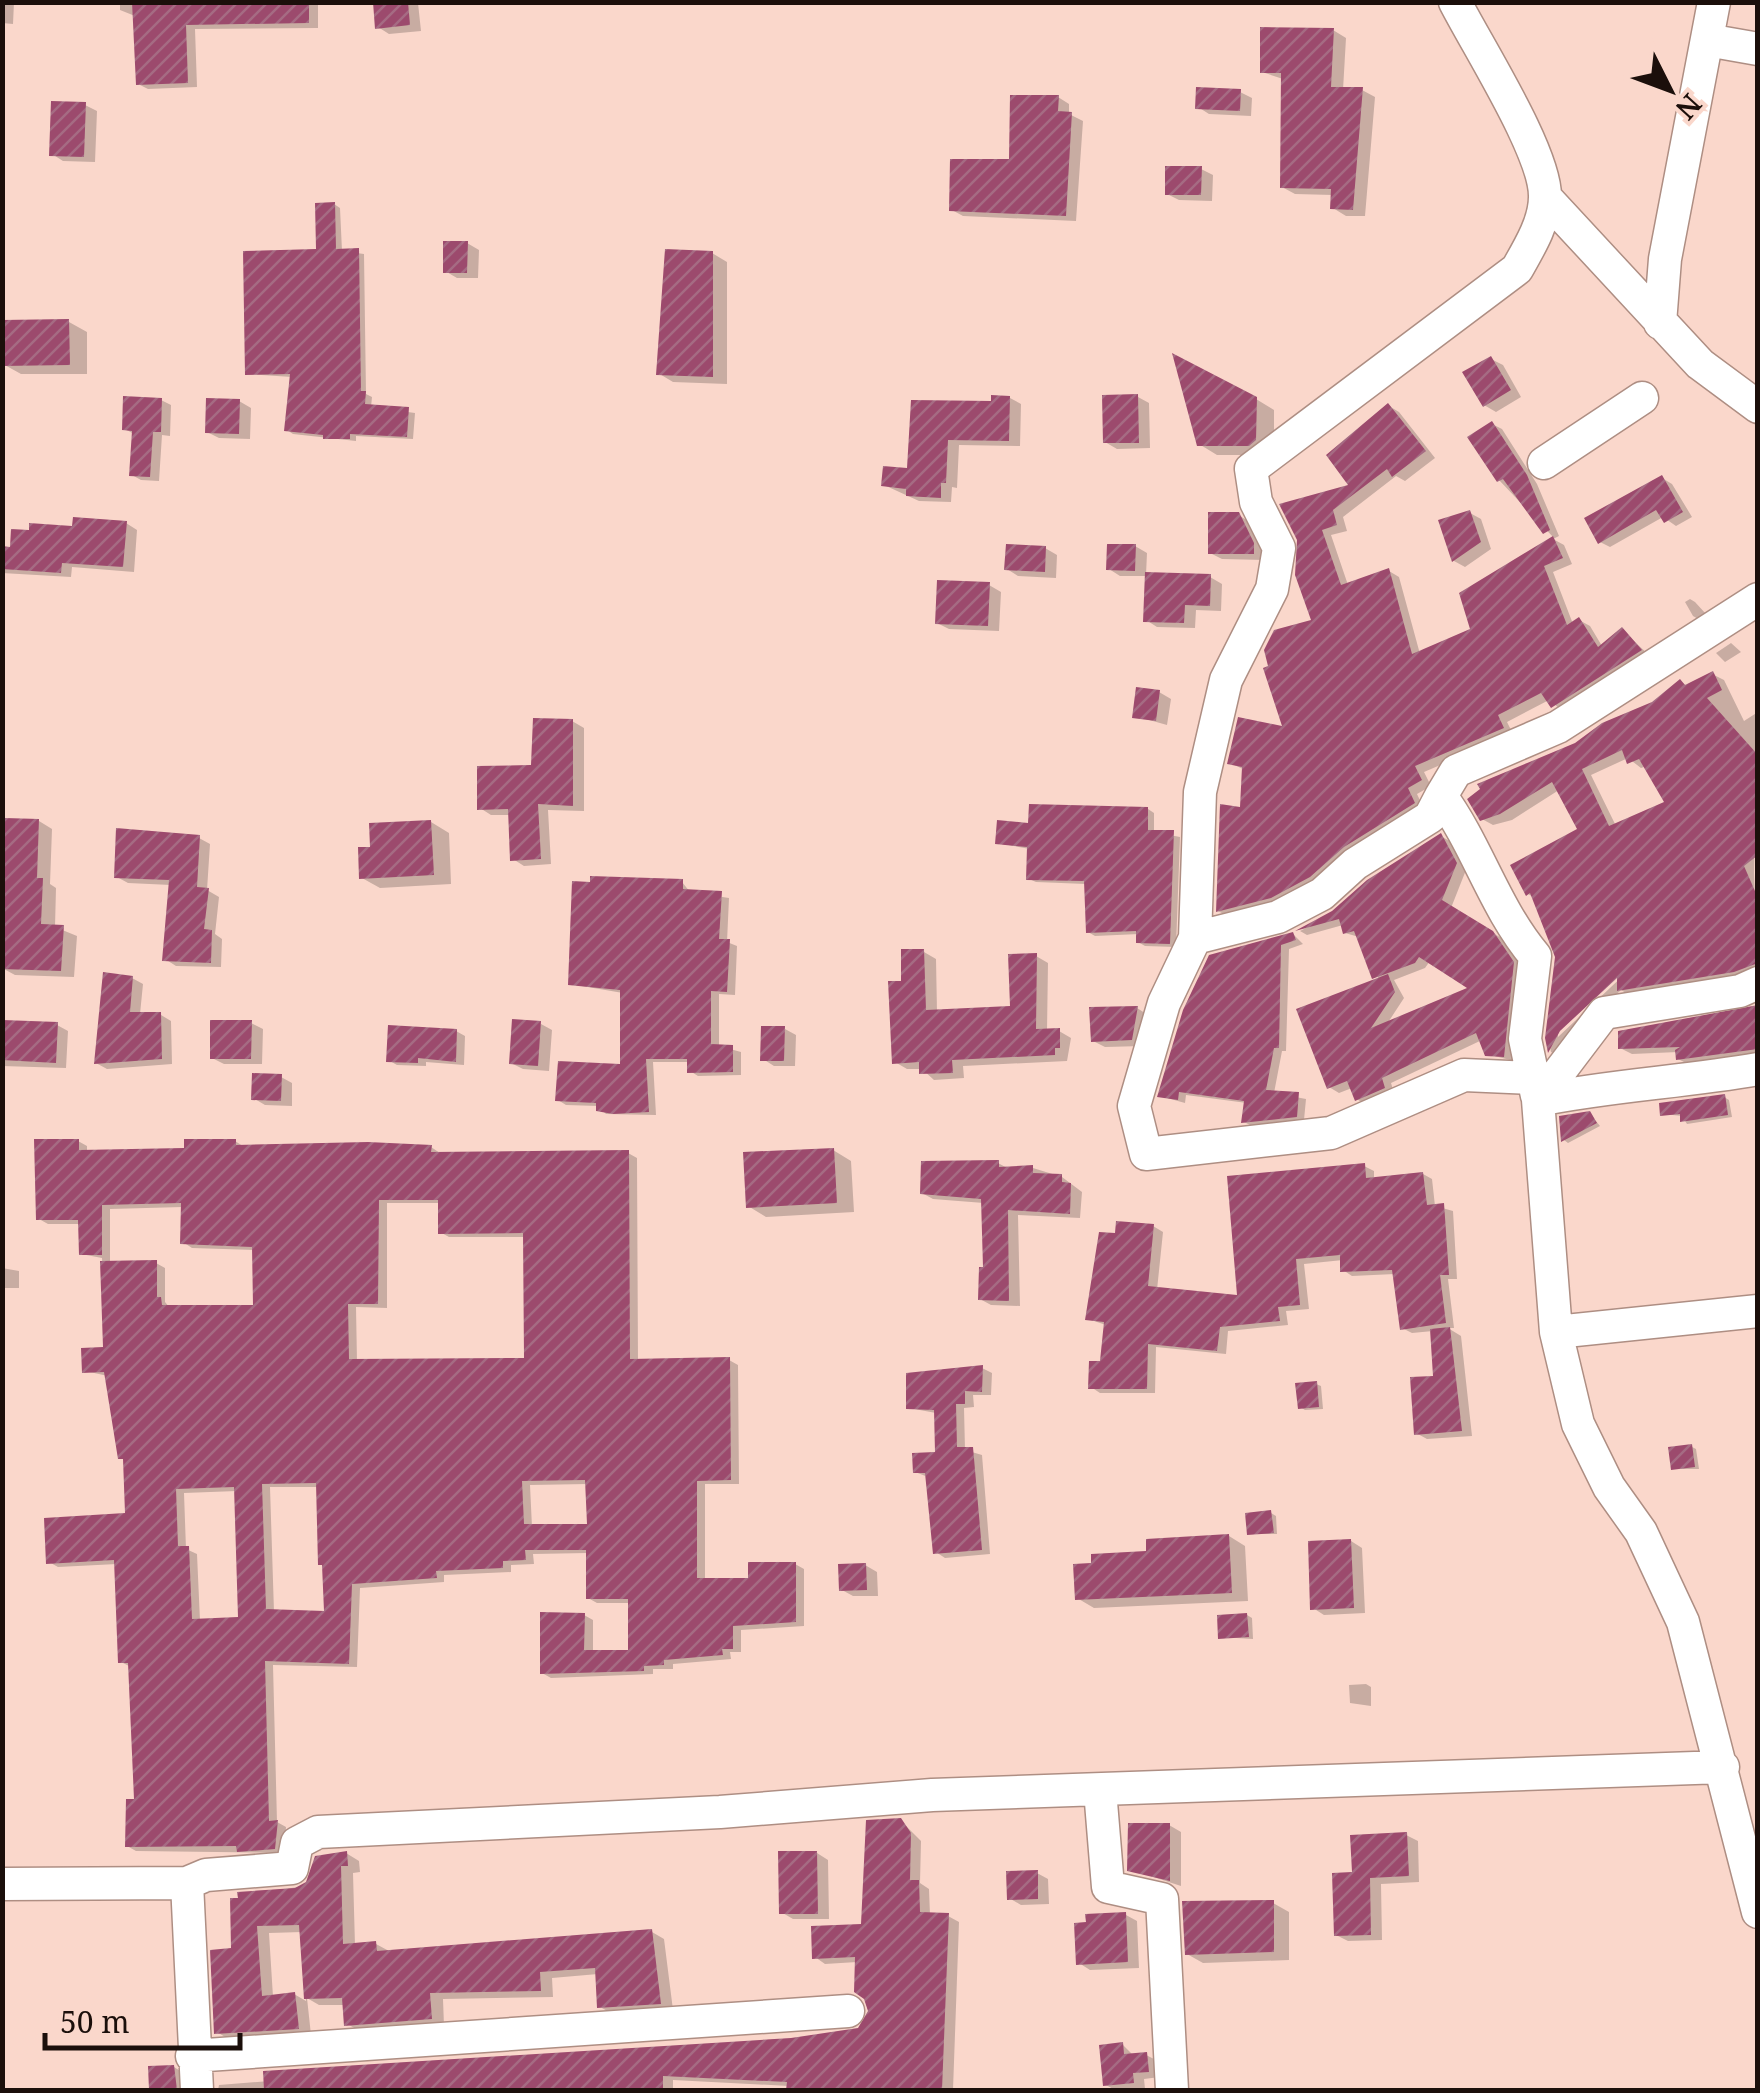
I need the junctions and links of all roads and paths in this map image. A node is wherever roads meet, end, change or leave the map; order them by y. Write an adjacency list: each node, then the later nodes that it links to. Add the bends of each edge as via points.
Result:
1 (1455, 2): 5 (street, via 1534,148)
2 (1714, 2): 3 (street)
3 (1707, 40): 4 (street); 6 (street, via 1665,259)
4 (1758, 49)
5 (1545, 197): 6 (street); 12 (street, via 1518,269 1251,469 1256,502 1279,548 1272,590 1226,680 1200,792)
6 (1660, 324): 8 (street)
7 (1642, 398): 9 (street)
8 (1758, 407)
9 (1544, 463)
10 (1758, 600): 11 (street, via 1558,727 1456,771)
11 (1441, 796): 12 (street, via 1430,816 1354,864 1322,894 1278,917); 15 (street, via 1468,834 1511,927 1535,956 1525,1039)
12 (1194, 938): 15 (street, via 1164,1003 1134,1106 1146,1154 1331,1133 1464,1075)
13 (1758, 982): 15 (street, via 1740,991 1604,1013)
14 (1758, 1069): 15 (street, via 1691,1081)
15 (1536, 1089): 17 (street)
16 (1758, 1311): 17 (street)
17 (1556, 1332): 18 (street, via 1578,1424 1641,1532 1683,1622)
18 (1723, 1767): 19 (street); 22 (street)
19 (1100, 1790): 20 (street, via 318,1832 297,1843 292,1868 218,1873); 26 (street, via 1108,1887 1162,1899)
20 (186, 1883): 21 (street); 24 (street)
21 (2, 1884)
22 (1758, 1912)
23 (848, 2011): 24 (street)
24 (192, 2056): 25 (street)
25 (196, 2090)
26 (1172, 2090)

